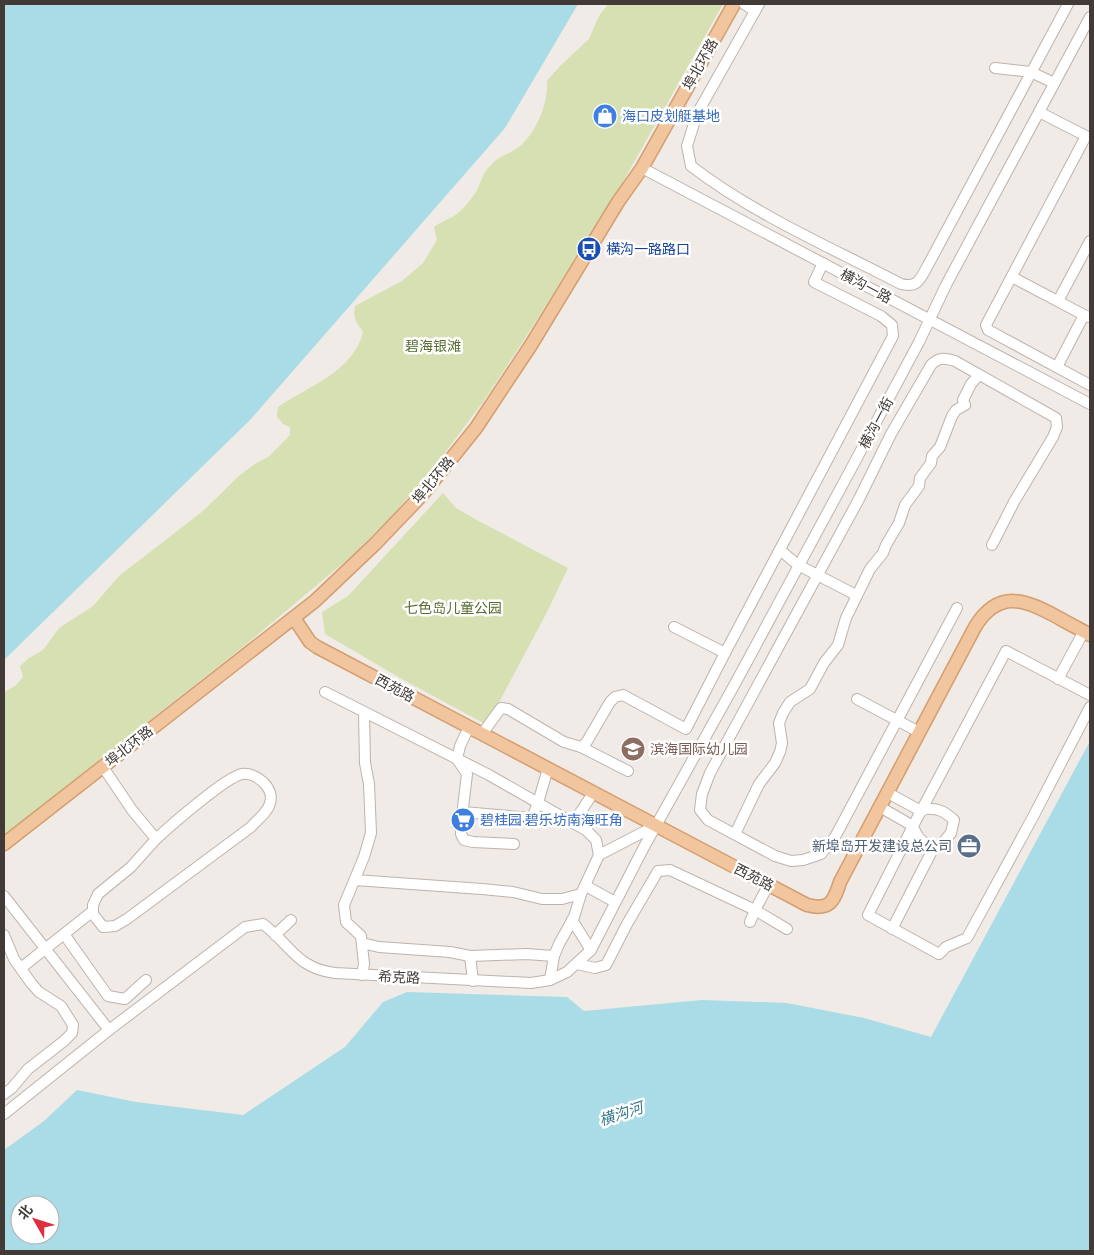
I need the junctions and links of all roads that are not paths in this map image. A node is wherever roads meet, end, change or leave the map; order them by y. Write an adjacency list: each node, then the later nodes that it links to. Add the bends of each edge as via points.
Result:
1 (734, 4): 11 (main road, 埠北环路)
2 (744, 4): 4 (street)
3 (1068, 4): 7 (street)
4 (757, 7): 13 (street, via 696,114 687,146 691,166 748,204)
5 (1090, 17): 8 (street, 横沟一街)
6 (996, 68): 7 (street)
7 (1031, 72): 8 (street); 13 (street, via 915,284 901,284)
8 (1054, 83): 9 (street, 横沟一街)
9 (1040, 112): 10 (street); 19 (street, 横沟一街)
10 (1089, 135): 16 (street)
11 (642, 168): 14 (street, 横沟一路); 30 (main road, 埠北环路, via 532,345 476,428 409,509 338,581)
12 (1090, 240): 17 (street)
13 (855, 260): 15 (street)
14 (823, 263): 15 (street, 横沟一路); 25 (street, via 814,282 881,316 892,325 893,336)
15 (846, 276): 19 (street, 横沟一路)
16 (1012, 277): 17 (street); 20 (street, via 986,325 988,330)
17 (1058, 301): 18 (street)
18 (1087, 316): 20 (street)
19 (930, 319): 23 (street, 横沟一路); 26 (street, 横沟一街)
20 (1057, 367): 22 (street)
21 (978, 376): 24 (street, via 1049,413 1056,418 1057,427); 27 (street, via 945,358 931,365); 28 (street, via 963,400 965,406 952,416 919,486 905,505 883,553)
22 (1090, 385)
23 (1090, 404)
24 (992, 545)
25 (780, 550): 26 (street); 33 (street)
26 (798, 565): 27 (street); 56 (street, 横沟一街)
27 (817, 575): 28 (street); 58 (street, via 702,794 700,810 708,820)
28 (856, 595): 58 (street, via 838,645 810,689 790,702 783,713 779,723 780,752 759,784)
29 (956, 608): 40 (street)
30 (294, 618): 41 (main road, 西苑路, via 310,642); 46 (main road, 埠北环路)
31 (674, 627): 33 (street)
32 (1087, 633): 34 (street); 42 (main road, 西苑路, via 1023,601 1008,601 988,609 975,627)
33 (725, 653): 44 (street, via 686,728 623,695 610,702)
34 (1058, 679): 36 (street); 53 (street, via 1006,651)
35 (325, 692): 39 (street)
36 (1090, 695)
37 (856, 699): 40 (street)
38 (1090, 707): 74 (street, via 967,938 946,947 939,954)
39 (364, 712): 45 (street); 64 (street, via 371,833)
40 (897, 720): 42 (street); 58 (street, via 835,837 821,854 803,860 784,860)
41 (469, 726): 43 (main road, 西苑路); 45 (street)
42 (919, 732): 50 (main road, 西苑路)
43 (482, 734): 44 (street, via 501,708 564,742); 47 (main road, 西苑路)
44 (581, 747): 48 (street)
45 (457, 759): 51 (street); 54 (street, via 466,774)
46 (103, 767): 59 (street); 60 (main road, 埠北环路)
47 (548, 768): 49 (main road, 西苑路); 51 (street)
48 (628, 771)
49 (594, 792): 55 (street); 56 (main road, 西苑路)
50 (888, 793): 52 (main road, 西苑路); 53 (street)
51 (538, 803): 54 (street, via 532,818); 55 (street)
52 (880, 807): 57 (street); 65 (main road, 西苑路, via 829,904 822,908 807,905)
53 (921, 811): 57 (street); 62 (street, via 938,809 954,820 951,833 940,846)
54 (463, 812): 61 (street, via 464,840)
55 (573, 823): 63 (street, via 596,840)
56 (656, 826): 63 (street); 65 (main road, 西苑路); 68 (street, 希克路)
57 (913, 826): 62 (street, via 920,838); 74 (street, via 868,915)
58 (735, 834)
59 (156, 839): 70 (street, via 98,894); 70 (street, via 188,811 242,774 255,776 270,792 271,803 251,826 127,919 115,926 103,927)
60 (4, 844)
61 (514, 844)
62 (934, 847): 74 (street)
63 (599, 855): 66 (street)
64 (355, 880): 66 (street, via 513,892 542,899 562,899); 79 (street, via 344,905 346,922 361,936)
65 (769, 884): 69 (street)
66 (584, 890): 68 (street); 72 (street)
67 (4, 896): 80 (street)
68 (615, 902): 81 (street, 希克路)
69 (755, 910): 73 (street); 75 (street); 84 (street, via 670,870 658,871 606,965 594,968)
70 (93, 911): 77 (street)
71 (291, 920): 78 (street)
72 (572, 920): 81 (street); 83 (street)
73 (750, 922)
74 (892, 928)
75 (787, 929)
76 (4, 935): 85 (street)
77 (57, 935): 80 (street); 87 (street, via 108,996 125,999)
78 (276, 935): 86 (street, 希克路, via 294,955 315,969); 90 (street, 希克路, via 263,924 245,927)
79 (362, 943): 82 (street); 86 (street)
80 (45, 949): 85 (street); 90 (street)
81 (591, 950): 84 (street, 希克路)
82 (470, 956): 83 (street); 89 (street)
83 (554, 956): 88 (street)
84 (577, 964): 88 (street, 希克路)
85 (21, 968): 91 (street, via 39,992 61,1006 73,1024 72,1033 28,1069)
86 (362, 975): 89 (street, 希克路)
87 (146, 980)
88 (550, 980): 89 (street, 希克路, via 520,984)
89 (473, 981)
90 (109, 1030): 92 (street, 希克路)
91 (4, 1094)
92 (4, 1114)

